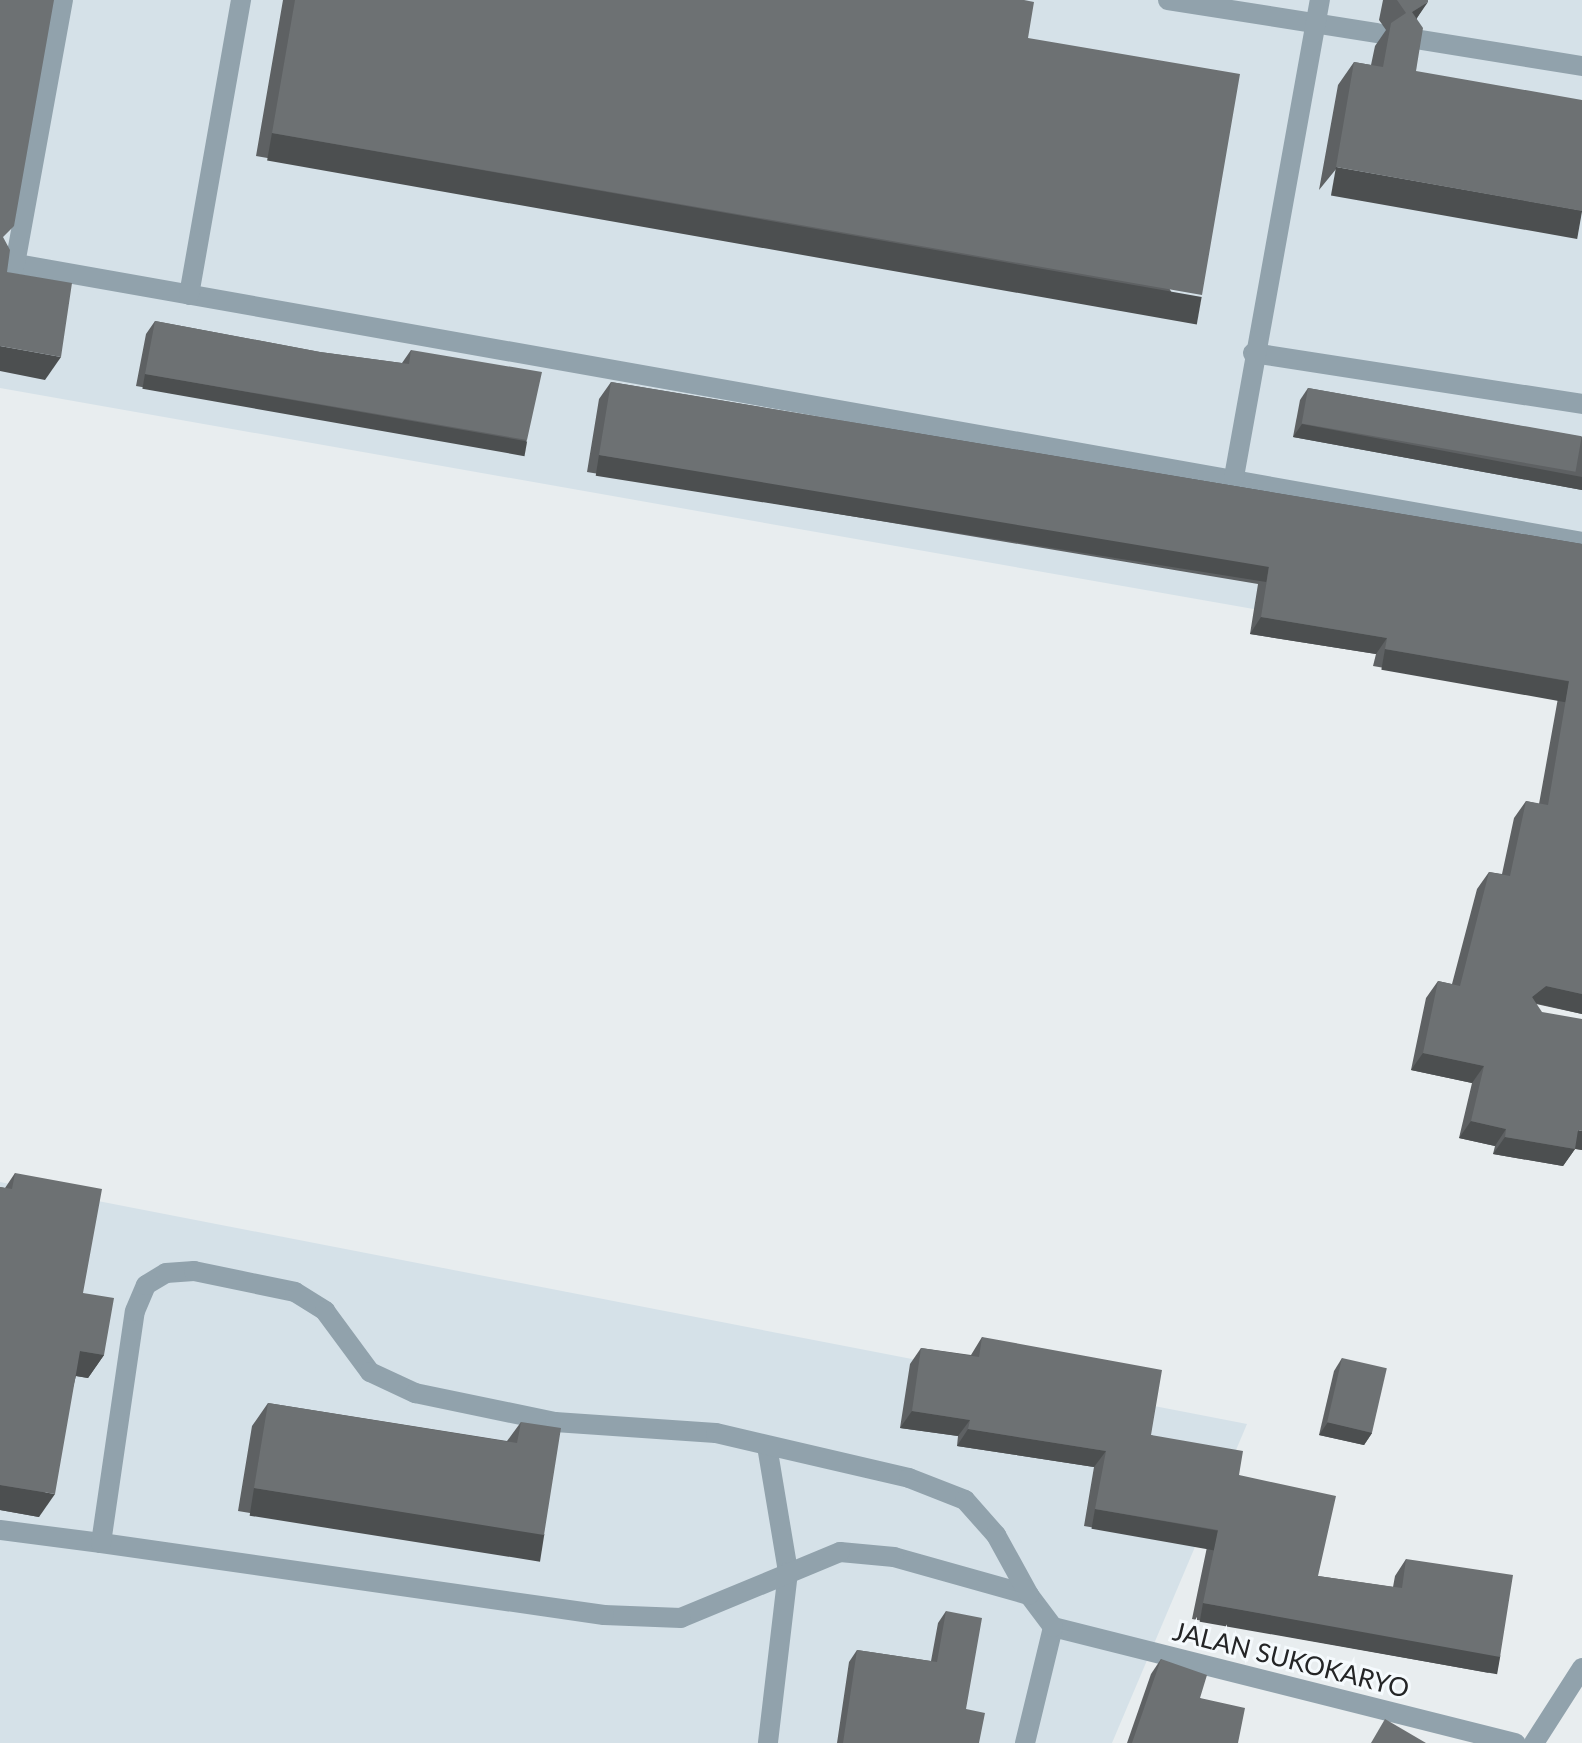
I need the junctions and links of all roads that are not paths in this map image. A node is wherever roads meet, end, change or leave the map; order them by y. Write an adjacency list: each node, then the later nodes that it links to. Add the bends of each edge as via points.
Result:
1 (63, 0): 9 (street)
2 (241, 0): 10 (street)
3 (1168, 0): 5 (street)
4 (1320, 0): 5 (street)
5 (1314, 24): 6 (street); 11 (street)
6 (1377, 33)
7 (1409, 38): 8 (street)
8 (1582, 66)
9 (8, 262): 10 (street)
10 (189, 295): 13 (street)
11 (1253, 353): 12 (street); 13 (street)
12 (1582, 404)
13 (1234, 477): 14 (street)
14 (1582, 542)
15 (767, 1446): 17 (street, via 716,1433 555,1422 415,1393 370,1372 325,1311 295,1292 194,1271 166,1273 146,1285 135,1311); 18 (street); 19 (street, via 909,1478 965,1500 996,1535)
16 (0, 1530): 17 (street)
17 (101, 1543): 18 (street, via 650,1617 681,1618)
18 (788, 1572): 19 (street, via 840,1552 894,1557); 23 (street)
19 (1029, 1595): 20 (street)
20 (1053, 1627): 22 (street, JALAN SUKOKARYO); 24 (street)
21 (1582, 1668): 25 (street)
22 (1505, 1742)
23 (768, 1743)
24 (1025, 1743)
25 (1534, 1743)

